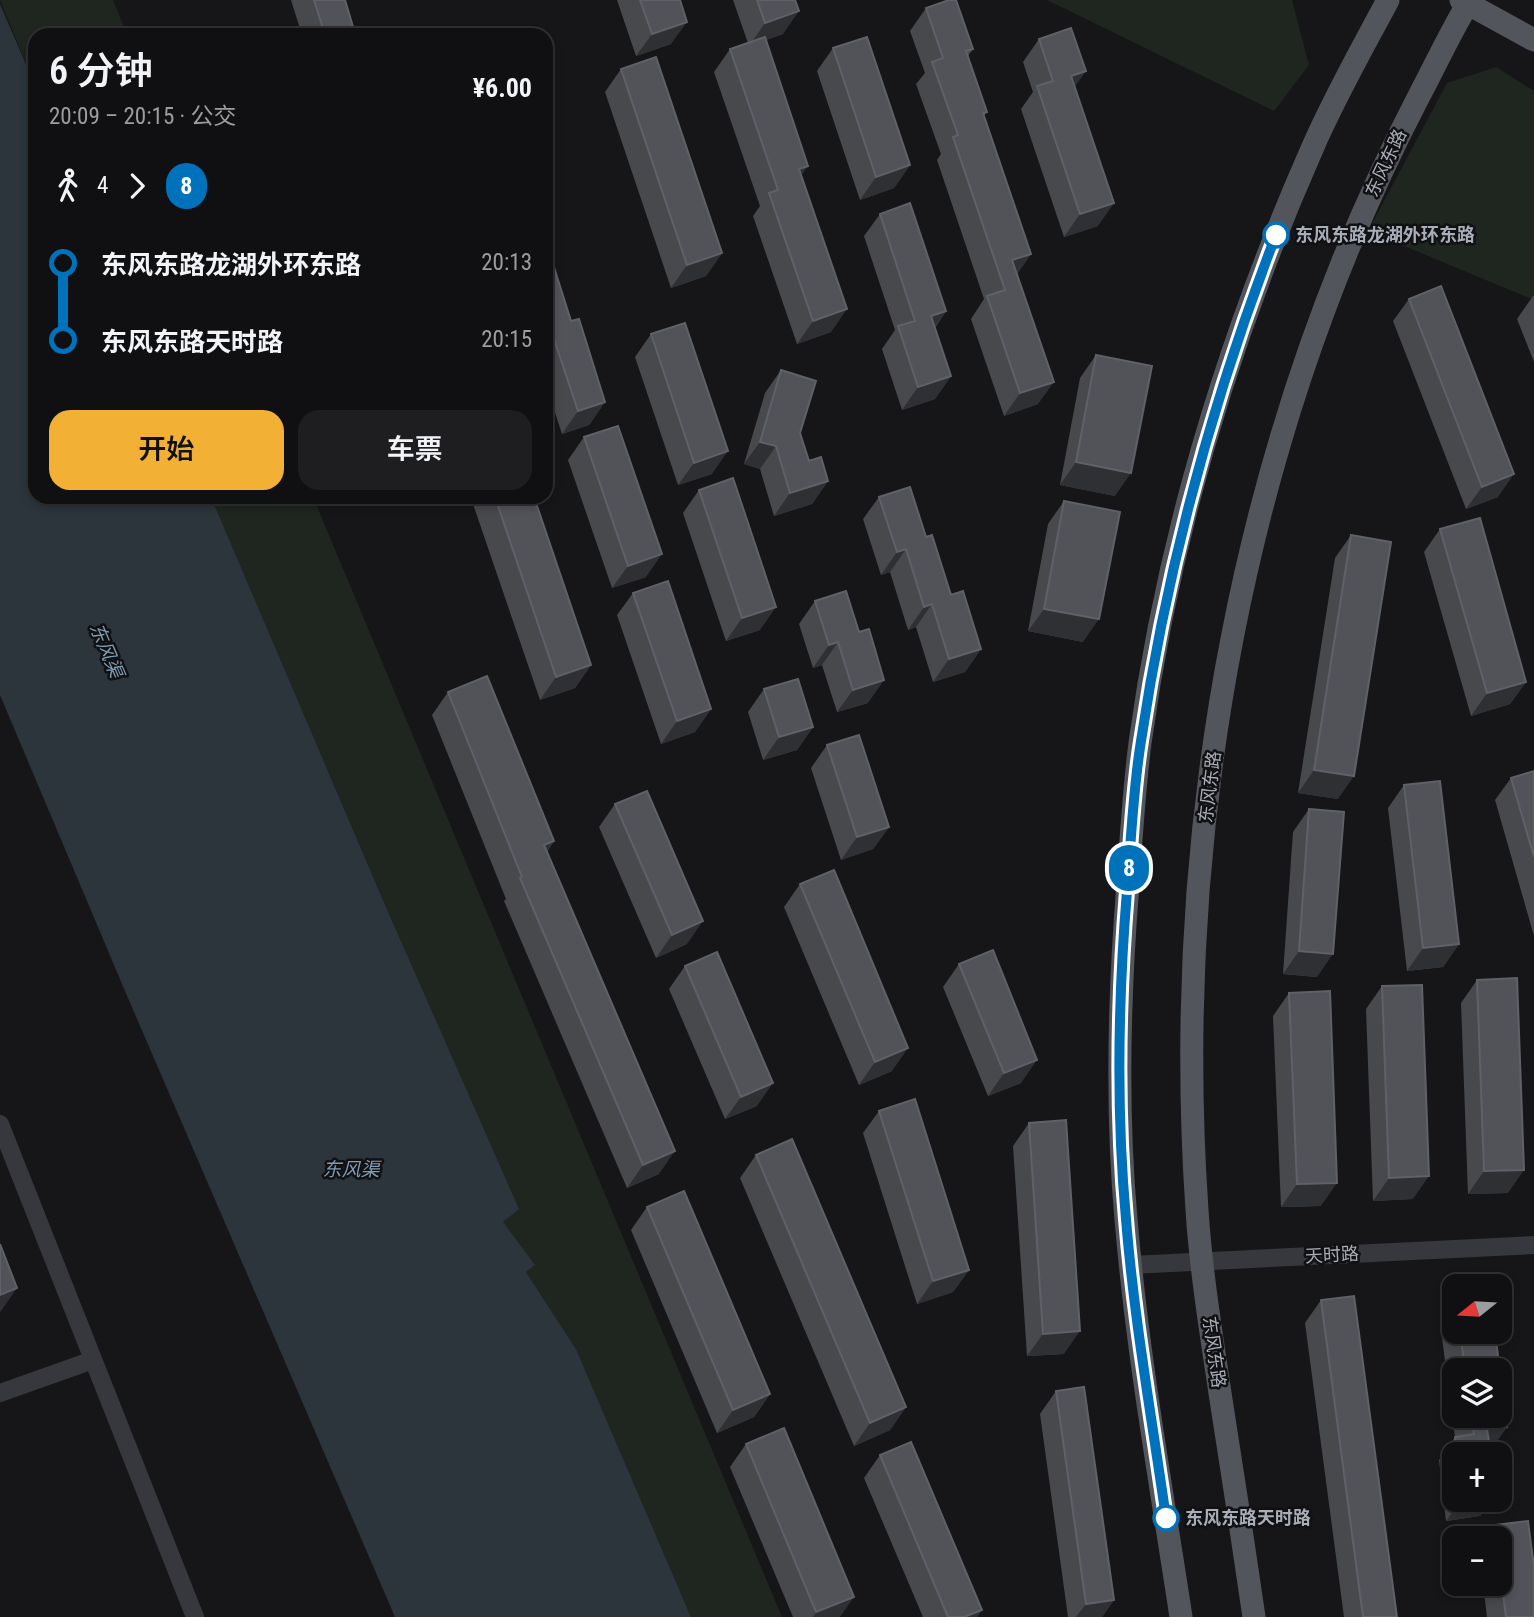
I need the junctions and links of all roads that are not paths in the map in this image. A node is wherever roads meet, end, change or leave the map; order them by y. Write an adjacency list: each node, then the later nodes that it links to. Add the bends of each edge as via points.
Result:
1 (1388, 0): 7 (main road, via 1313,146 1252,298 1196,473 1157,646 1140,744 1121,1003 1120,1109)
2 (1467, 1): 3 (main road); 6 (main road, 东风东路, via 1379,176 1320,322 1266,496 1228,662 1203,841 1192,1005 1192,1107)
3 (1534, 40)
4 (0, 1124): 8 (street)
5 (1534, 1245): 6 (street, 天时路)
6 (1203, 1262): 7 (street, 天时路); 12 (main road, 东风东路)
7 (1130, 1265): 11 (main road)
8 (93, 1360): 9 (street); 10 (street)
9 (0, 1393)
10 (195, 1617)
11 (1181, 1617)
12 (1254, 1617)

